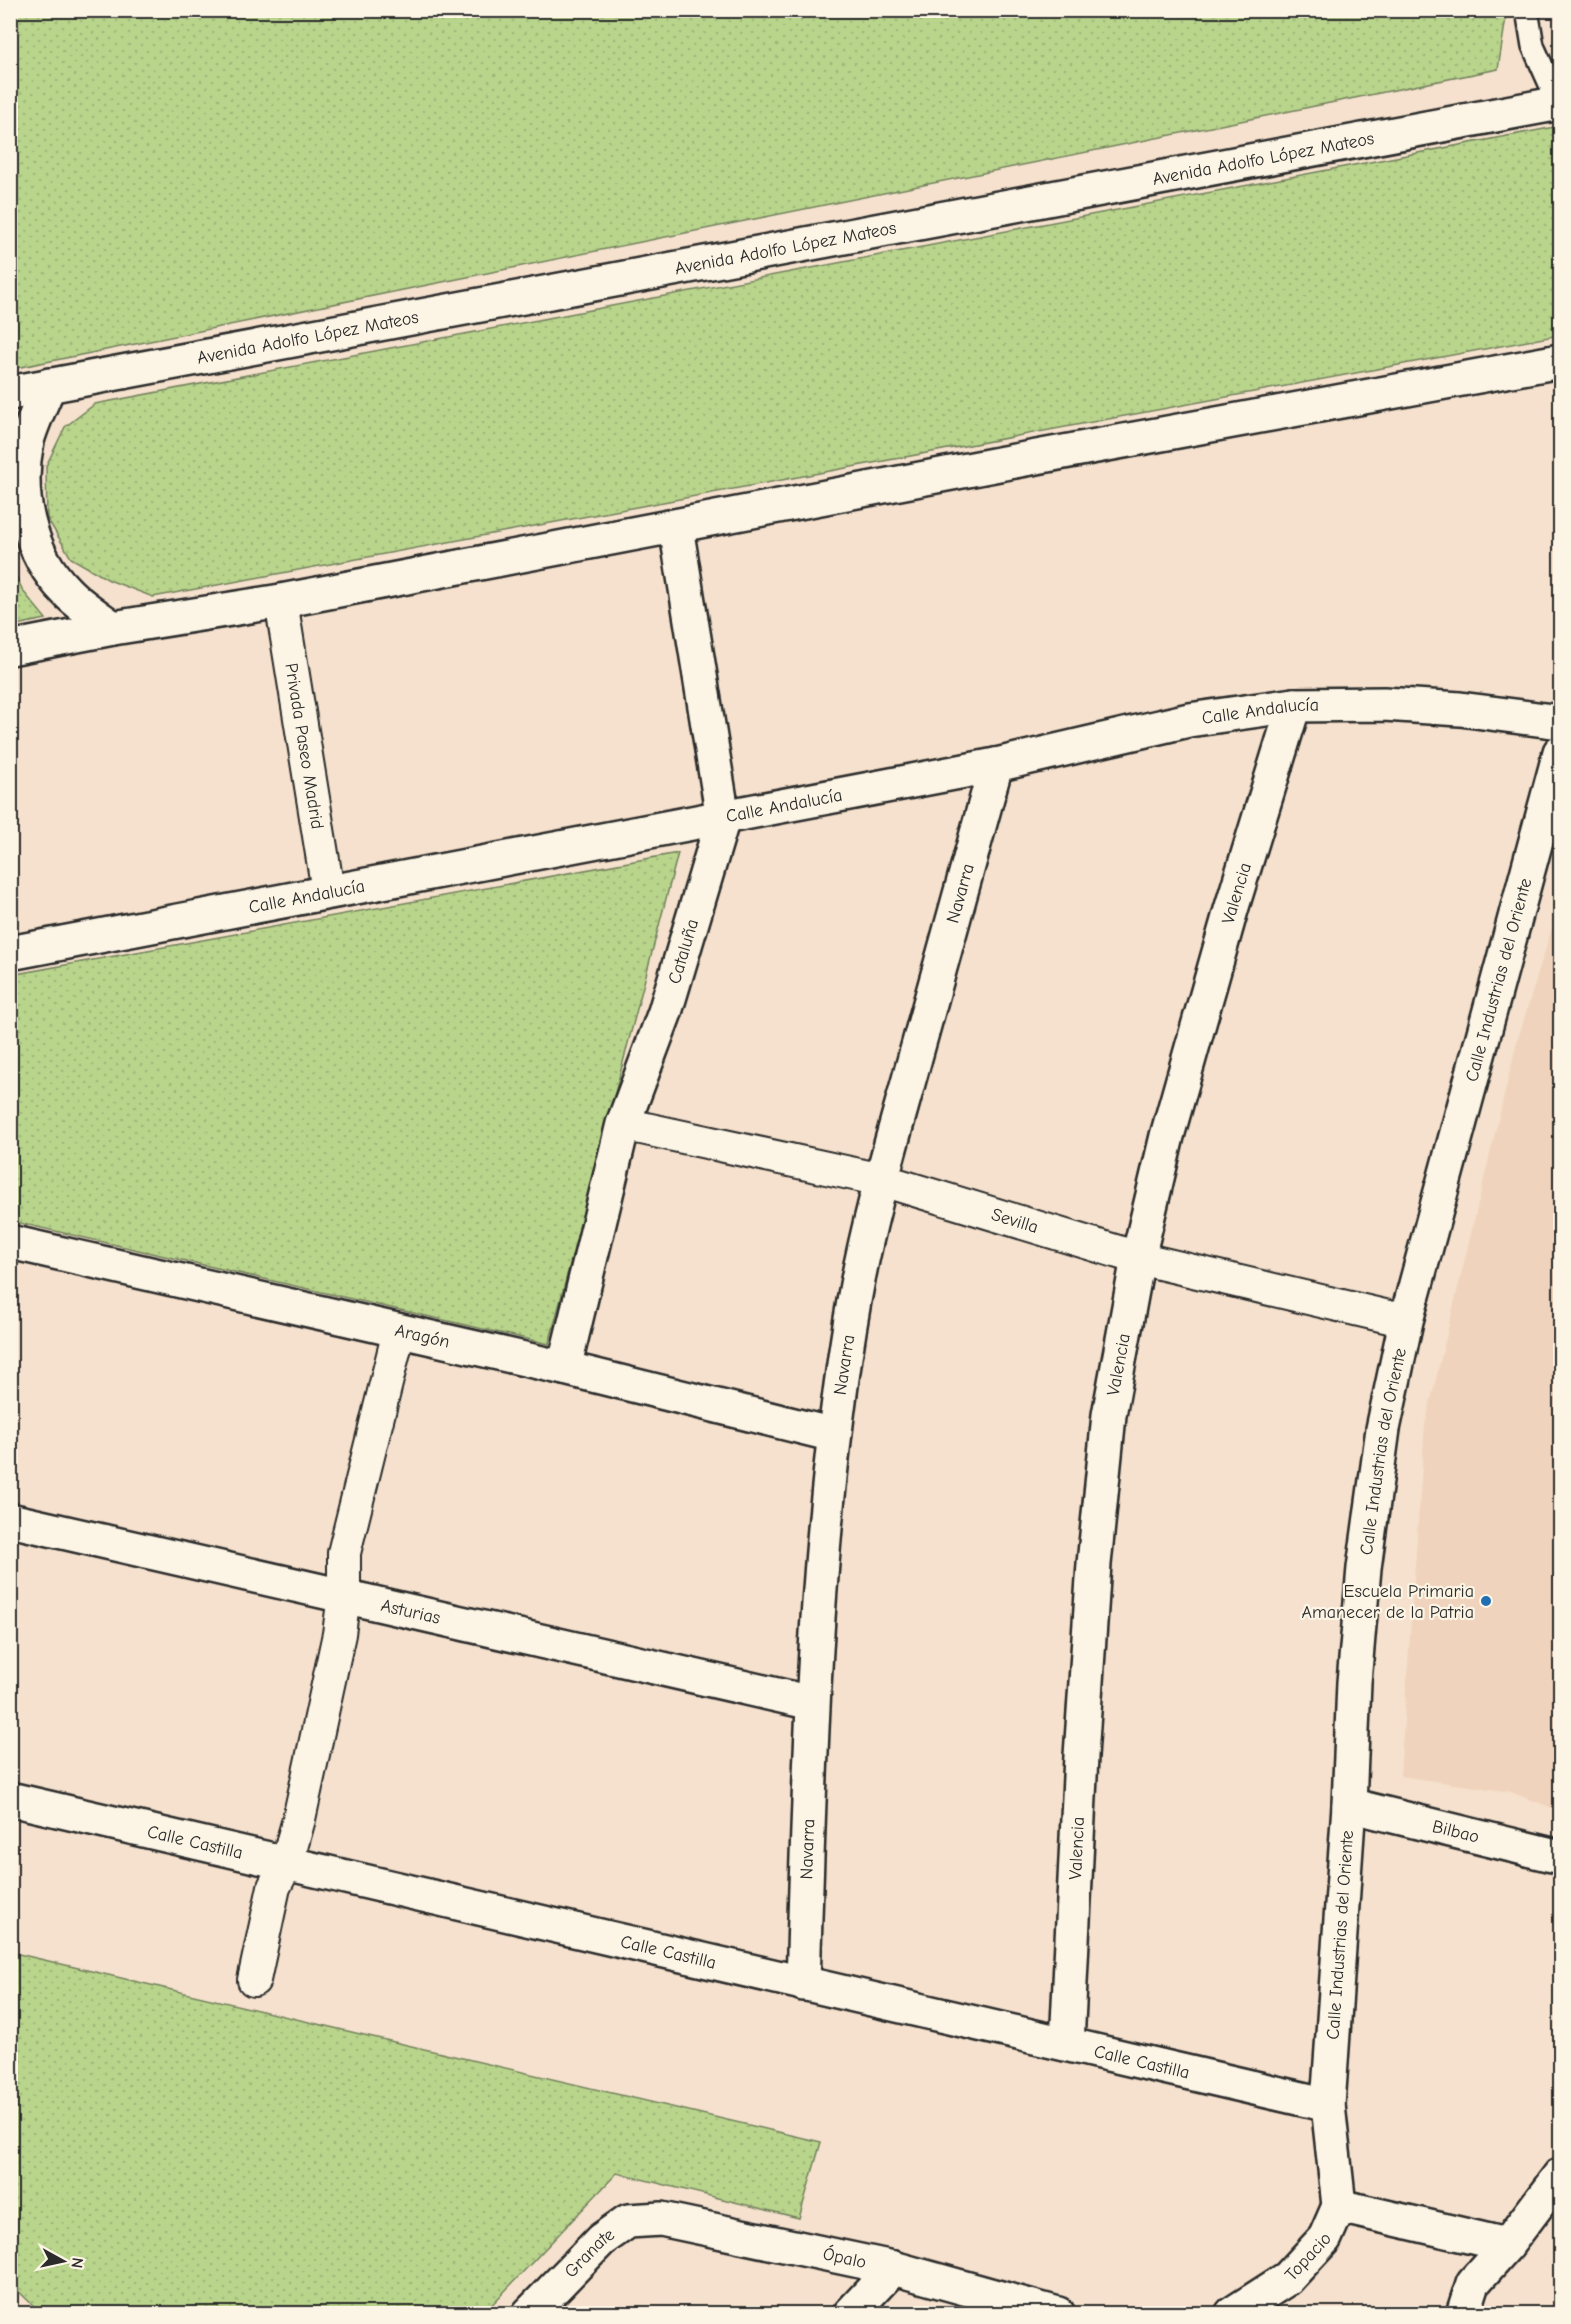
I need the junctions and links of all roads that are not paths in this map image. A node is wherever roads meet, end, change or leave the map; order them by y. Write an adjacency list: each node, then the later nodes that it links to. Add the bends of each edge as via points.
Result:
1 (1527, 10): 2 (lane, via 1533,46)
2 (1560, 104): 4 (street, Avenida Adolfo López Mateos)
3 (1560, 361): 6 (street)
4 (49, 385): 5 (street, Avenida Adolfo López Mateos); 8 (street, via 27,440 22,487 30,530 47,567 66,591)
5 (10, 393)
6 (676, 527): 7 (street); 14 (street, Cataluña)
7 (281, 601): 8 (street); 15 (street, Privada Paseo Madrid)
8 (112, 628): 9 (street)
9 (10, 648)
10 (1294, 705): 11 (street, Calle Andalucía, via 1384,704); 13 (street, Calle Andalucía, via 1189,720); 20 (street, Valencia, via 1231,910)
11 (1560, 722)
12 (1560, 752): 21 (street, Calle Industrias del Oriente)
13 (996, 765): 14 (street, Calle Andalucía); 18 (street, Navarra)
14 (723, 818): 15 (street, Calle Andalucía); 17 (street, Cataluña, via 665,1012)
15 (328, 891): 16 (street, Calle Andalucía)
16 (10, 953)
17 (623, 1124): 18 (street, Sevilla); 23 (street, Cataluña)
18 (882, 1180): 20 (street, Sevilla); 24 (street, Navarra, via 855,1298)
19 (10, 1242): 22 (street, Aragón)
20 (1138, 1258): 21 (street, Sevilla); 34 (street, Valencia, via 1109,1415 1094,1564)
21 (1406, 1321): 29 (street, Calle Industrias del Oriente, via 1383,1429 1365,1568 1354,1682)
22 (399, 1331): 23 (street, Aragón); 26 (street, via 344,1553)
23 (564, 1368): 24 (street, Aragón)
24 (834, 1435): 27 (street, Navarra)
25 (10, 1520): 26 (street, Asturias)
26 (344, 1595): 27 (street, Asturias); 31 (street, via 337,1646)
27 (812, 1703): 33 (street, Navarra)
28 (10, 1799): 31 (street, Calle Castilla)
29 (1349, 1805): 30 (street, Bilbao); 35 (street, Calle Industrias del Oriente)
30 (1560, 1857)
31 (287, 1862): 32 (street, via 274,1887); 33 (street, Calle Castilla)
32 (254, 1980)
33 (803, 1984): 34 (street, Calle Castilla)
34 (1067, 2044): 35 (street, Calle Castilla)
35 (1328, 2105): 37 (street, Calle Industrias del Oriente)
36 (1560, 2175): 39 (street)
37 (1340, 2206): 39 (street); 44 (street, Topacio, via 1325,2238 1288,2278)
38 (628, 2222): 40 (street, Ópalo, via 661,2219); 41 (street, Granate, via 601,2240)
39 (1507, 2245): 45 (street, via 1473,2283)
40 (893, 2268): 42 (street); 43 (street, Ópalo)
41 (529, 2313)
42 (850, 2313)
43 (1058, 2313)
44 (1232, 2313)
45 (1463, 2313)

